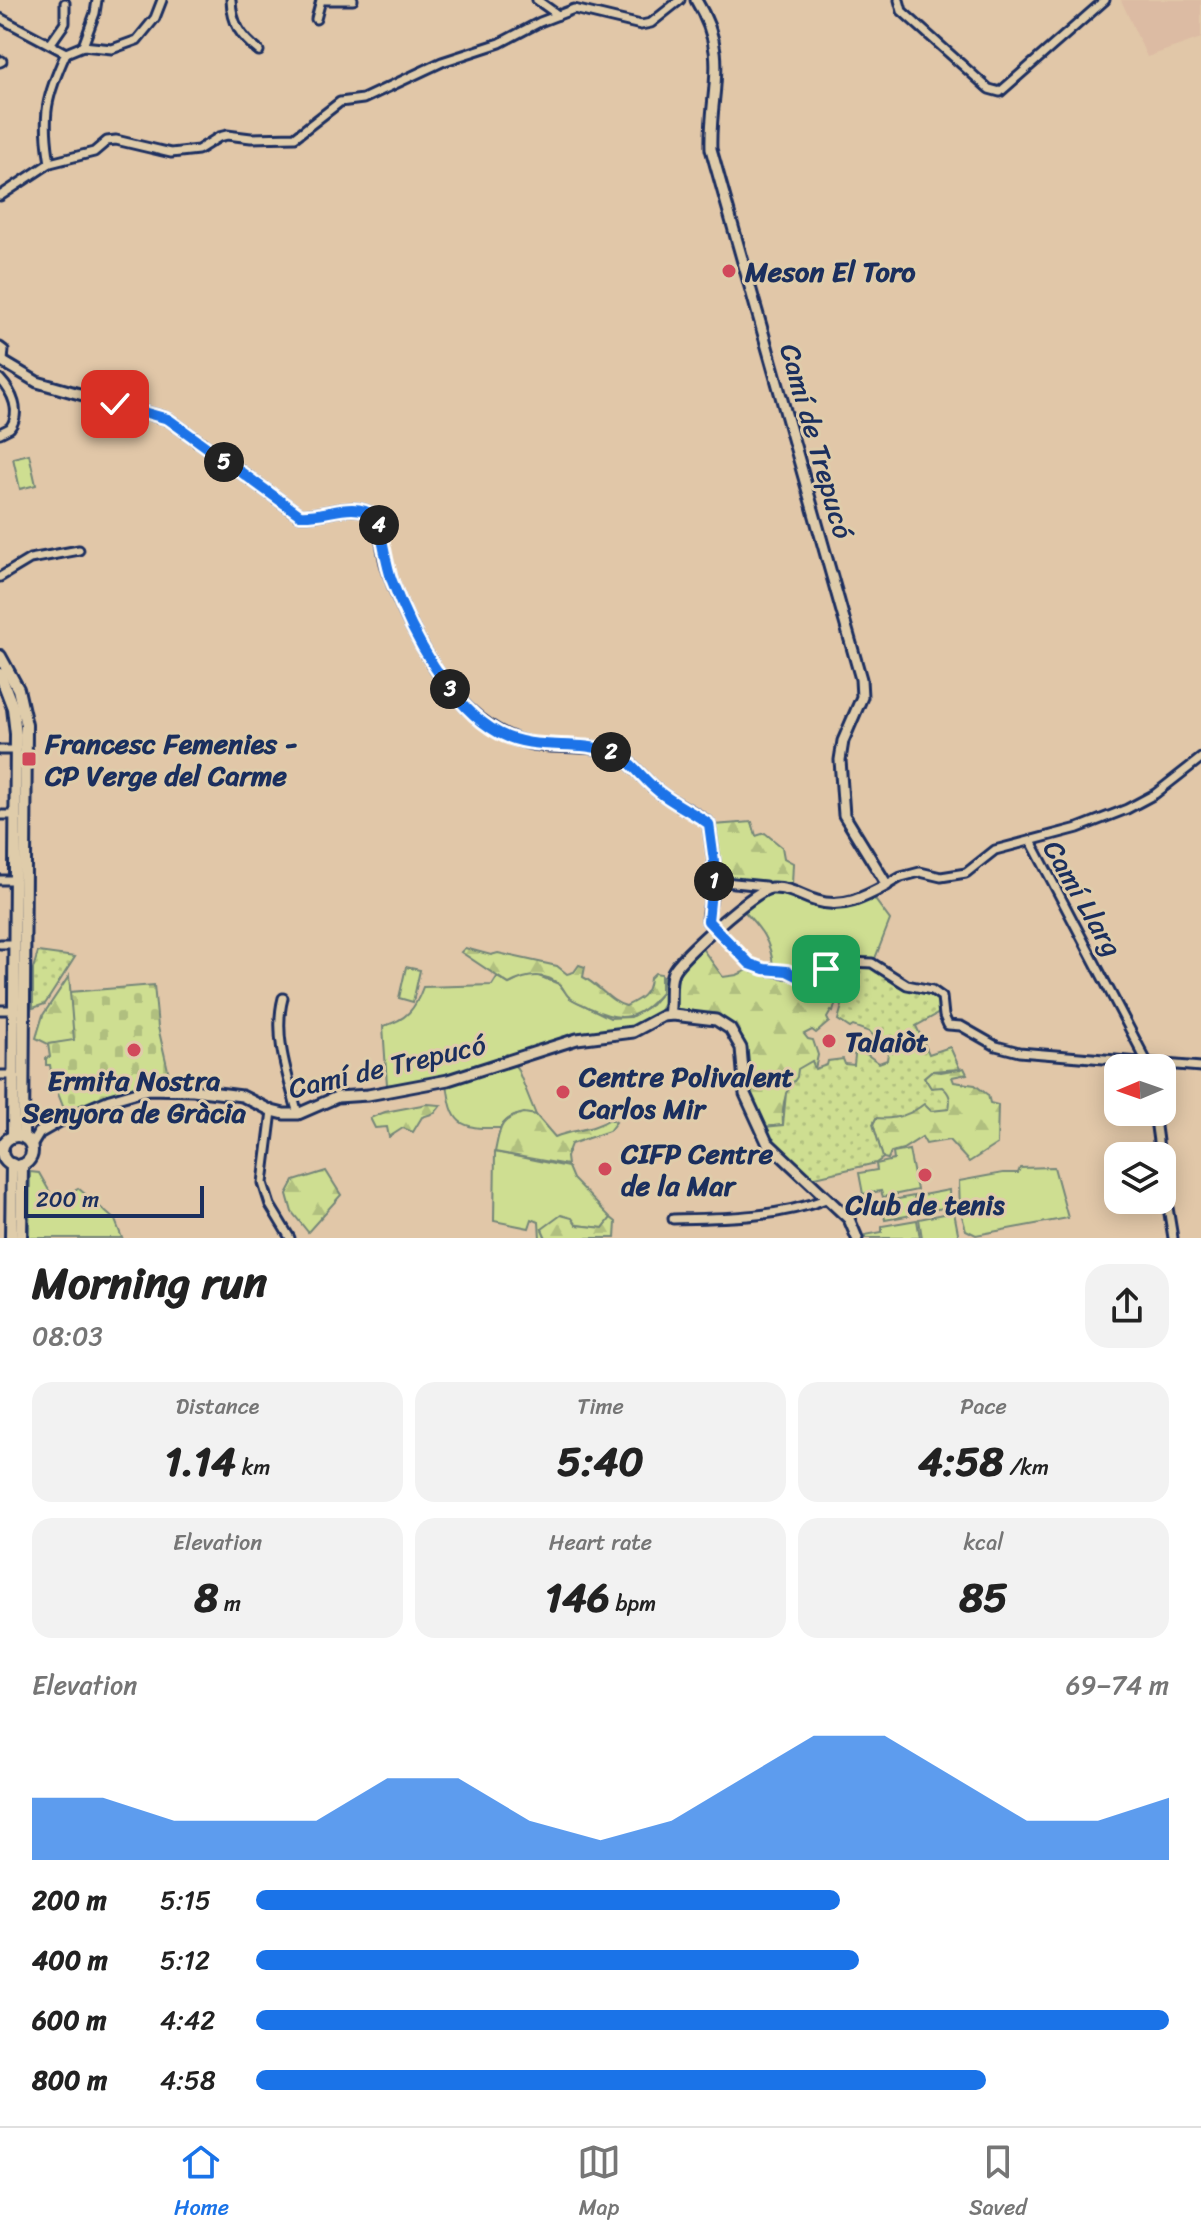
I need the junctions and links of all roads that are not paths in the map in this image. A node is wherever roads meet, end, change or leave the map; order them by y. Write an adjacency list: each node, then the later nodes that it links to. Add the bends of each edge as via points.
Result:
1 (97, 0): 16 (street)
2 (162, 0): 16 (street, via 137,40 112,49)
3 (231, 0): 17 (street, via 234,23)
4 (323, 0): 5 (street); 14 (street)
5 (353, 0)
6 (537, 0): 12 (street)
7 (680, 0): 12 (street, via 641,25 574,9)
8 (696, 0): 38 (street, Camí de Trepucó, via 717,59 711,149 861,679 862,697 840,760 844,815)
9 (899, 0): 10 (street, via 902,11 989,89 1000,92)
10 (1105, 0)
11 (65, 3): 15 (street, via 65,23)
12 (558, 15): 19 (street, via 363,99 340,102 295,137 227,135 198,150 171,153 116,140 94,152)
13 (0, 18): 15 (street)
14 (316, 19)
15 (51, 43): 18 (street)
16 (83, 46): 18 (street)
17 (259, 51)
18 (66, 53): 19 (street, via 49,89 44,131)
19 (50, 163): 20 (street)
20 (0, 196)
21 (0, 347): 22 (street)
22 (1, 360): 37 (street, via 37,382 168,419 300,515 367,510 375,516 392,582 418,637 436,670 473,714 518,741 596,748 630,763 659,792 709,824)
23 (0, 379): 24 (street, via 11,391 16,415 10,428)
24 (0, 433)
25 (79, 550): 26 (street, via 30,559)
26 (0, 577)
27 (0, 656): 55 (main road, via 18,689 26,725)
28 (0, 674): 30 (main road, via 15,719)
29 (0, 750): 30 (street)
30 (15, 750): 33 (main road)
31 (1201, 758): 34 (street, via 1127,809)
32 (0, 815): 33 (street)
33 (15, 815): 36 (main road)
34 (1031, 841): 38 (street, Camí Llarg, via 995,850 966,873 941,877 920,872); 47 (street, Camí Llarg)
35 (0, 880): 36 (street)
36 (14, 880): 42 (main road)
37 (714, 881): 39 (street); 40 (street, via 708,921)
38 (887, 885): 39 (street, Camí Llarg, via 849,903 818,902 793,889)
39 (767, 888): 40 (street)
40 (715, 928): 46 (street, via 672,974); 48 (street, via 750,964 764,969 808,977 849,962 872,963 907,985 938,993 948,1025 961,1026 996,1046)
41 (0, 944): 42 (street)
42 (14, 944): 45 (main road)
43 (283, 998): 54 (street, via 280,1033)
44 (0, 1010): 45 (street)
45 (13, 1010): 52 (main road)
46 (669, 1015): 54 (street, Camí de Trepucó, via 633,1032 577,1039 448,1080 337,1097); 59 (street, via 716,1020 730,1029 741,1048 745,1094 767,1142)
47 (1142, 1054)
48 (1104, 1061)
49 (1176, 1066): 50 (street)
50 (1201, 1067)
51 (0, 1075): 52 (street)
52 (13, 1075): 55 (main road)
53 (272, 1111): 54 (street, Camí de Trepucó); 56 (street, Camí de Trepucó, via 242,1096 148,1089 60,1121 39,1133); 64 (street, via 263,1183)
54 (298, 1114)
55 (18, 1137): 56 (main road); 57 (main road, via 6,1141)
56 (31, 1146): 58 (main road, via 31,1155)
57 (1, 1152): 58 (main road)
58 (17, 1164): 62 (main road); 63 (main road)
59 (826, 1199): 61 (street, via 767,1214); 65 (street, via 849,1219)
60 (1169, 1214): 66 (street)
61 (673, 1219)
62 (11, 1238)
63 (21, 1238)
64 (290, 1238)
65 (857, 1238)
66 (1173, 1238)

